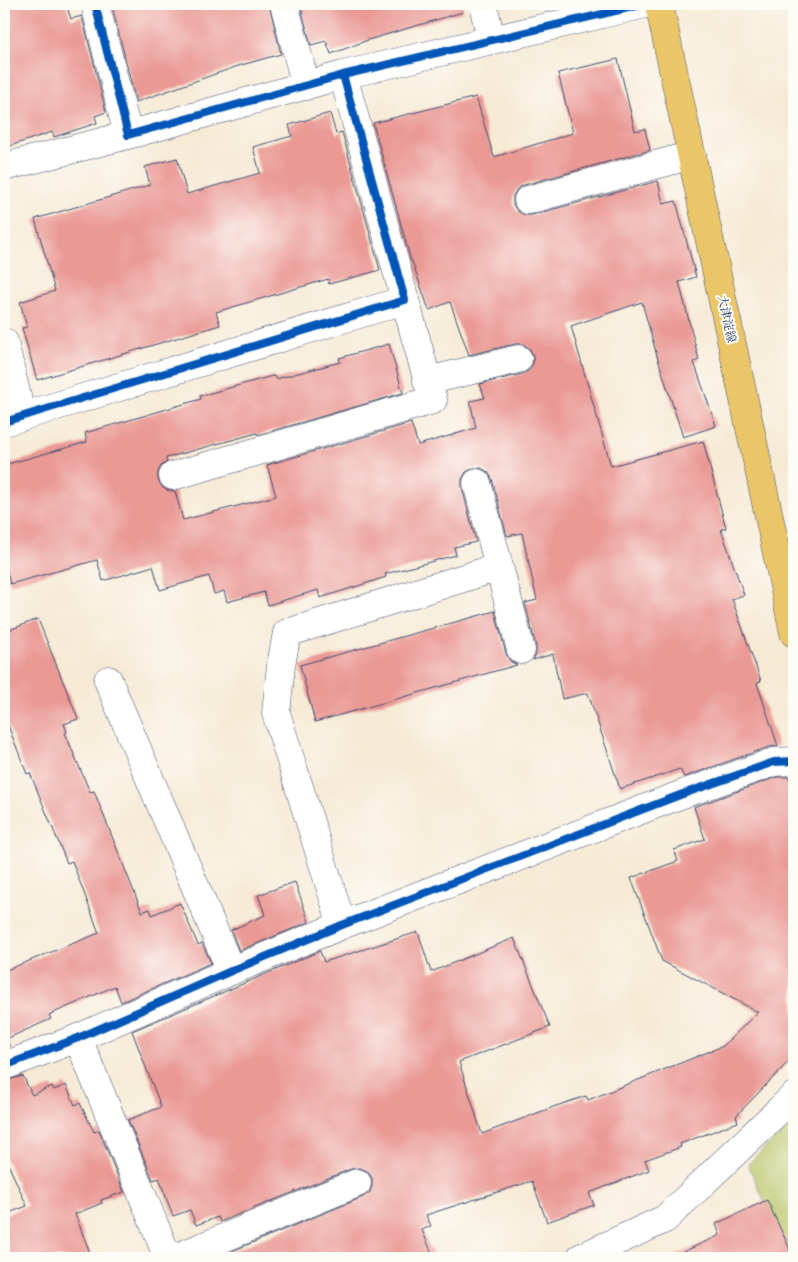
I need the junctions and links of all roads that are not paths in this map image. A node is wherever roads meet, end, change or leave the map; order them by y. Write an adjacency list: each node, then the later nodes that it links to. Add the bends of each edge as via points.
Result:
1 (95, 4): 9 (street)
2 (284, 4): 8 (street)
3 (483, 4): 6 (street)
4 (645, 4): 6 (street)
5 (659, 4): 10 (main road, 大津淀線)
6 (491, 40): 7 (street)
7 (343, 75): 8 (street); 13 (street)
8 (306, 86): 9 (street)
9 (128, 135): 11 (street)
10 (692, 155): 12 (street); 21 (main road, 大津淀線)
11 (4, 167)
12 (528, 200)
13 (404, 300): 16 (street); 17 (street)
14 (4, 342): 17 (street)
15 (518, 359): 16 (street)
16 (427, 380): 18 (street, via 433,400)
17 (13, 419)
18 (174, 476)
19 (477, 483): 20 (street)
20 (499, 567): 22 (street); 25 (street, via 287,633 276,713)
21 (794, 633)
22 (521, 650)
23 (108, 680): 26 (street)
24 (794, 761): 25 (street, via 774,762 680,795)
25 (342, 924): 26 (street)
26 (231, 971): 27 (street)
27 (78, 1038): 28 (street); 31 (street)
28 (4, 1066)
29 (794, 1096): 33 (street, via 665,1219)
30 (357, 1183): 32 (street)
31 (168, 1258)
32 (175, 1258)
33 (580, 1258)

